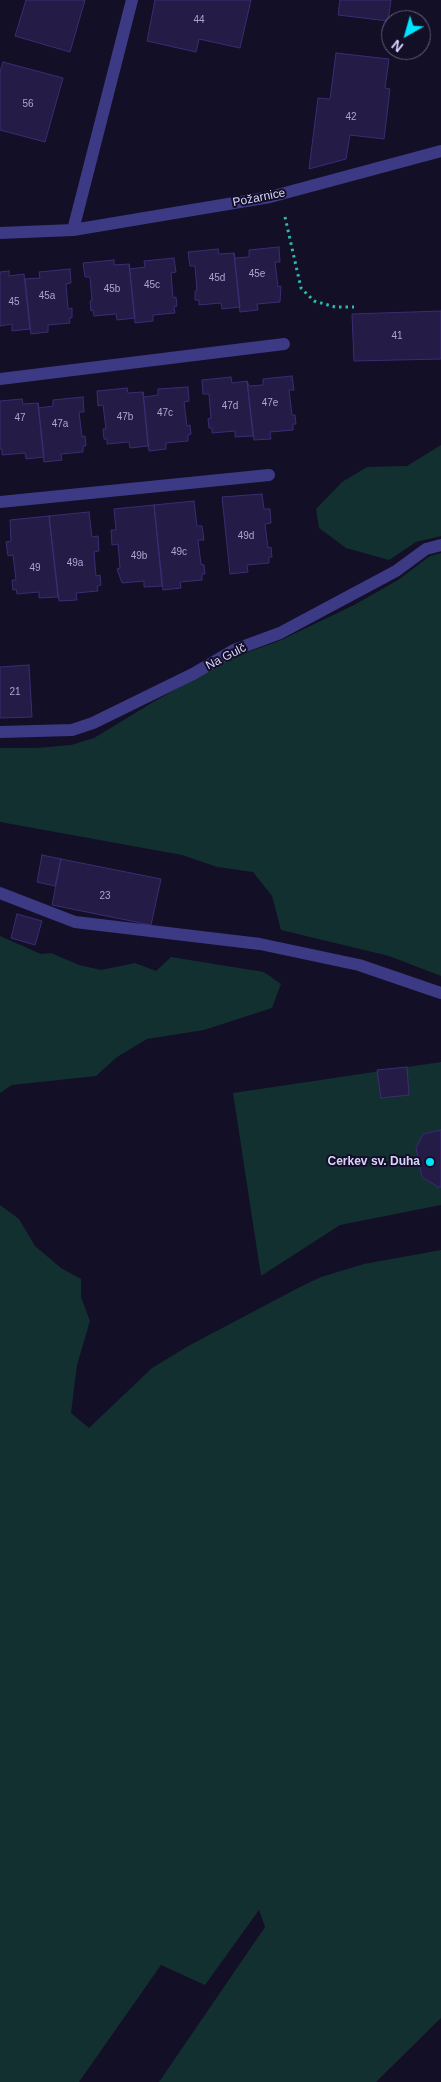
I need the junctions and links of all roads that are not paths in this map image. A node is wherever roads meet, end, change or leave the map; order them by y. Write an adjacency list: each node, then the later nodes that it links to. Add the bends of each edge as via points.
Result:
1 (132, 0): 3 (street)
2 (441, 150): 3 (street, Požarnice, via 280,195)
3 (73, 230): 4 (street, Požarnice)
4 (0, 233)
5 (284, 344): 6 (street)
6 (0, 379)
7 (269, 475): 8 (street)
8 (0, 502)
9 (441, 545): 10 (street, Na Gulč, via 426,550 396,571 280,633 234,650 93,723 72,730)
10 (0, 732)
11 (0, 893): 12 (street, via 74,922 260,944 359,965)
12 (441, 993)

